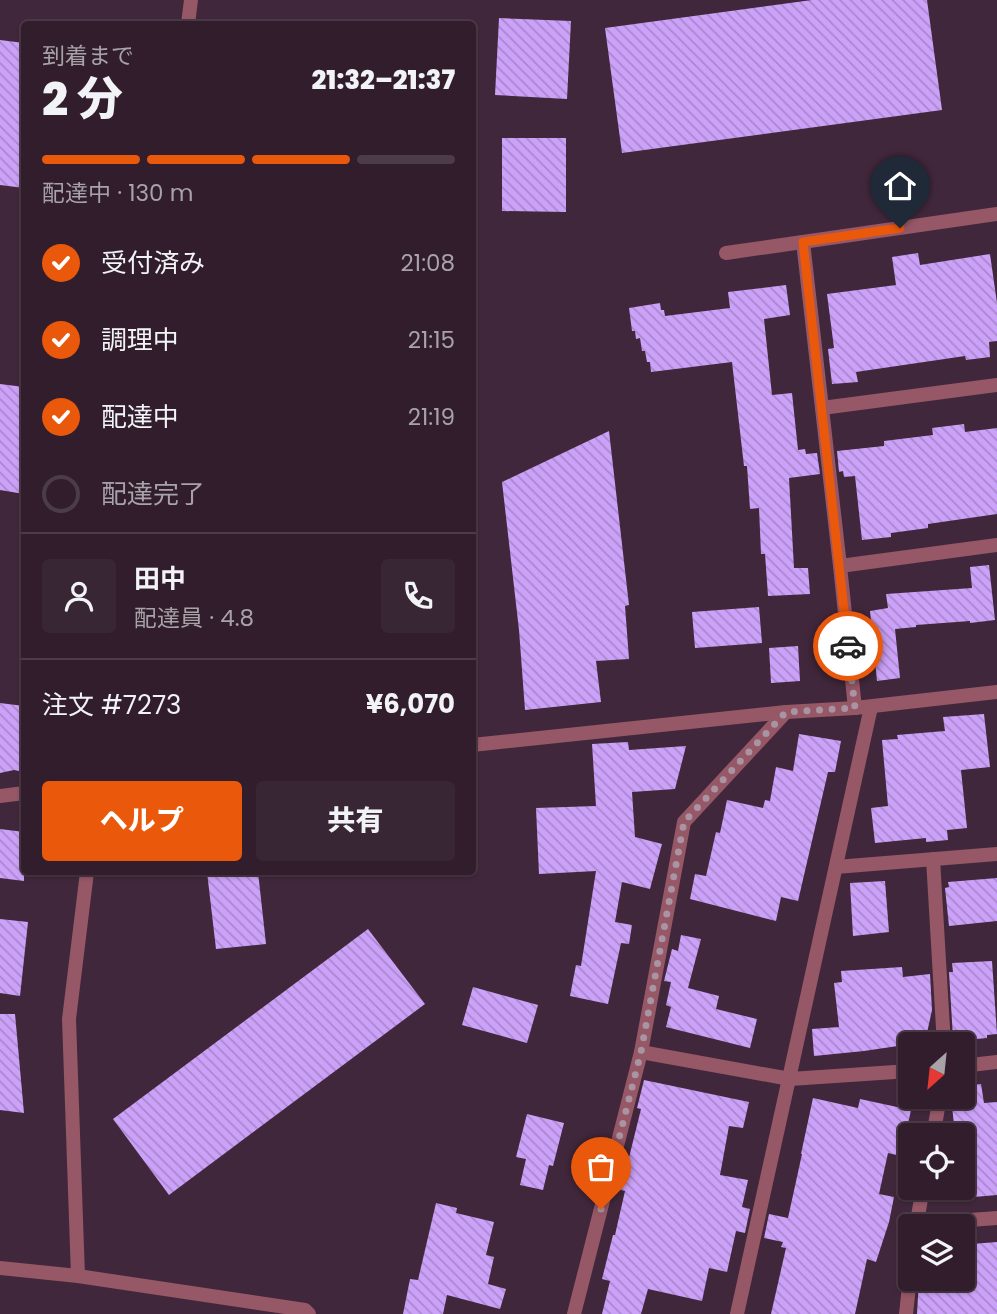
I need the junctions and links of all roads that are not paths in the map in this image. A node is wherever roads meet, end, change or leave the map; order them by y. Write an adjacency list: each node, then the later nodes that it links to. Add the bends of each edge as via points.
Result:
1 (191, 0): 2 (street)
2 (188, 21)
3 (997, 214): 4 (street)
4 (803, 242): 5 (street); 7 (street)
5 (726, 253)
6 (997, 385): 7 (street)
7 (822, 408): 9 (street)
8 (997, 545): 9 (street)
9 (840, 566): 12 (street)
10 (997, 692): 11 (street)
11 (871, 706): 12 (street); 19 (street)
12 (855, 708): 13 (street)
13 (786, 712): 14 (street); 22 (street, via 684,822)
14 (476, 745)
15 (21, 793): 16 (street)
16 (0, 796)
17 (997, 854): 18 (street)
18 (933, 859): 19 (street); 21 (street)
19 (836, 867): 26 (street)
20 (87, 875): 30 (street, via 69,1019)
21 (943, 1032)
22 (641, 1052): 26 (street); 33 (street)
23 (997, 1062): 24 (street)
24 (975, 1065)
25 (898, 1072): 26 (street)
26 (790, 1079): 34 (street)
27 (997, 1218): 28 (street)
28 (975, 1220)
29 (0, 1268): 30 (street)
30 (78, 1276): 32 (street)
31 (909, 1291): 35 (street)
32 (309, 1314)
33 (574, 1314)
34 (737, 1314)
35 (906, 1314)

